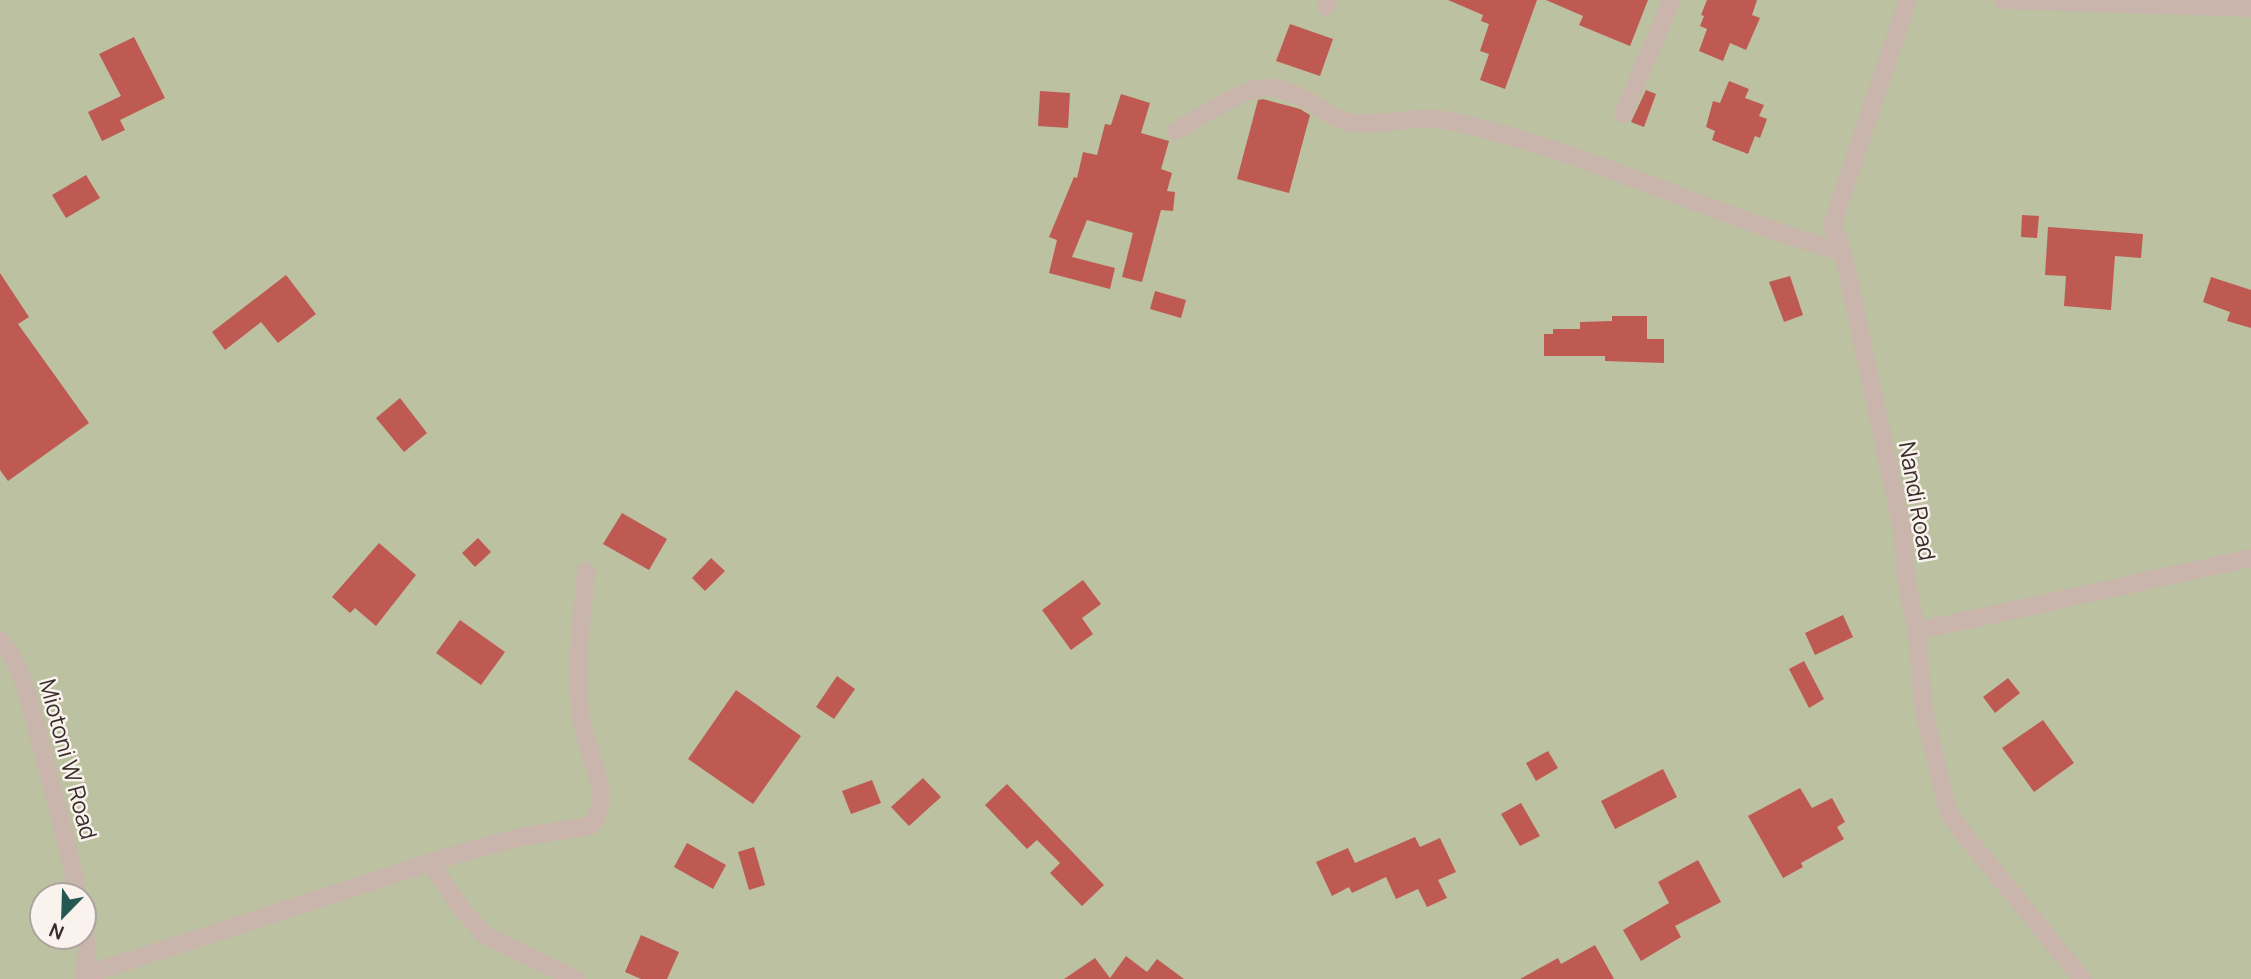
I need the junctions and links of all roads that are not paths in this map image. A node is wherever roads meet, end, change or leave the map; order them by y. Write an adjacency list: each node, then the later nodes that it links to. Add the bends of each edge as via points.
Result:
1 (1672, 0): 5 (street)
2 (1908, 0): 7 (street, Nandi Road, via 1832,225)
3 (2003, 0): 4 (street)
4 (2251, 8)
5 (1623, 114)
6 (1176, 131): 7 (street, via 1262,88 1307,100 1342,122 1446,120 1581,158)
7 (1843, 252): 10 (street, Nandi Road, via 1902,529)
8 (2251, 558): 10 (street)
9 (586, 571): 12 (street, via 578,702 600,792 598,818 590,826 522,837)
10 (1917, 631): 17 (street, Nandi Road, via 1923,706 1951,816)
11 (0, 640): 13 (street, Miotoni W Road, via 26,686)
12 (431, 864): 15 (street); 16 (street, via 484,935)
13 (75, 881)
14 (87, 951): 15 (street)
15 (85, 977)
16 (576, 979)
17 (2082, 979)

